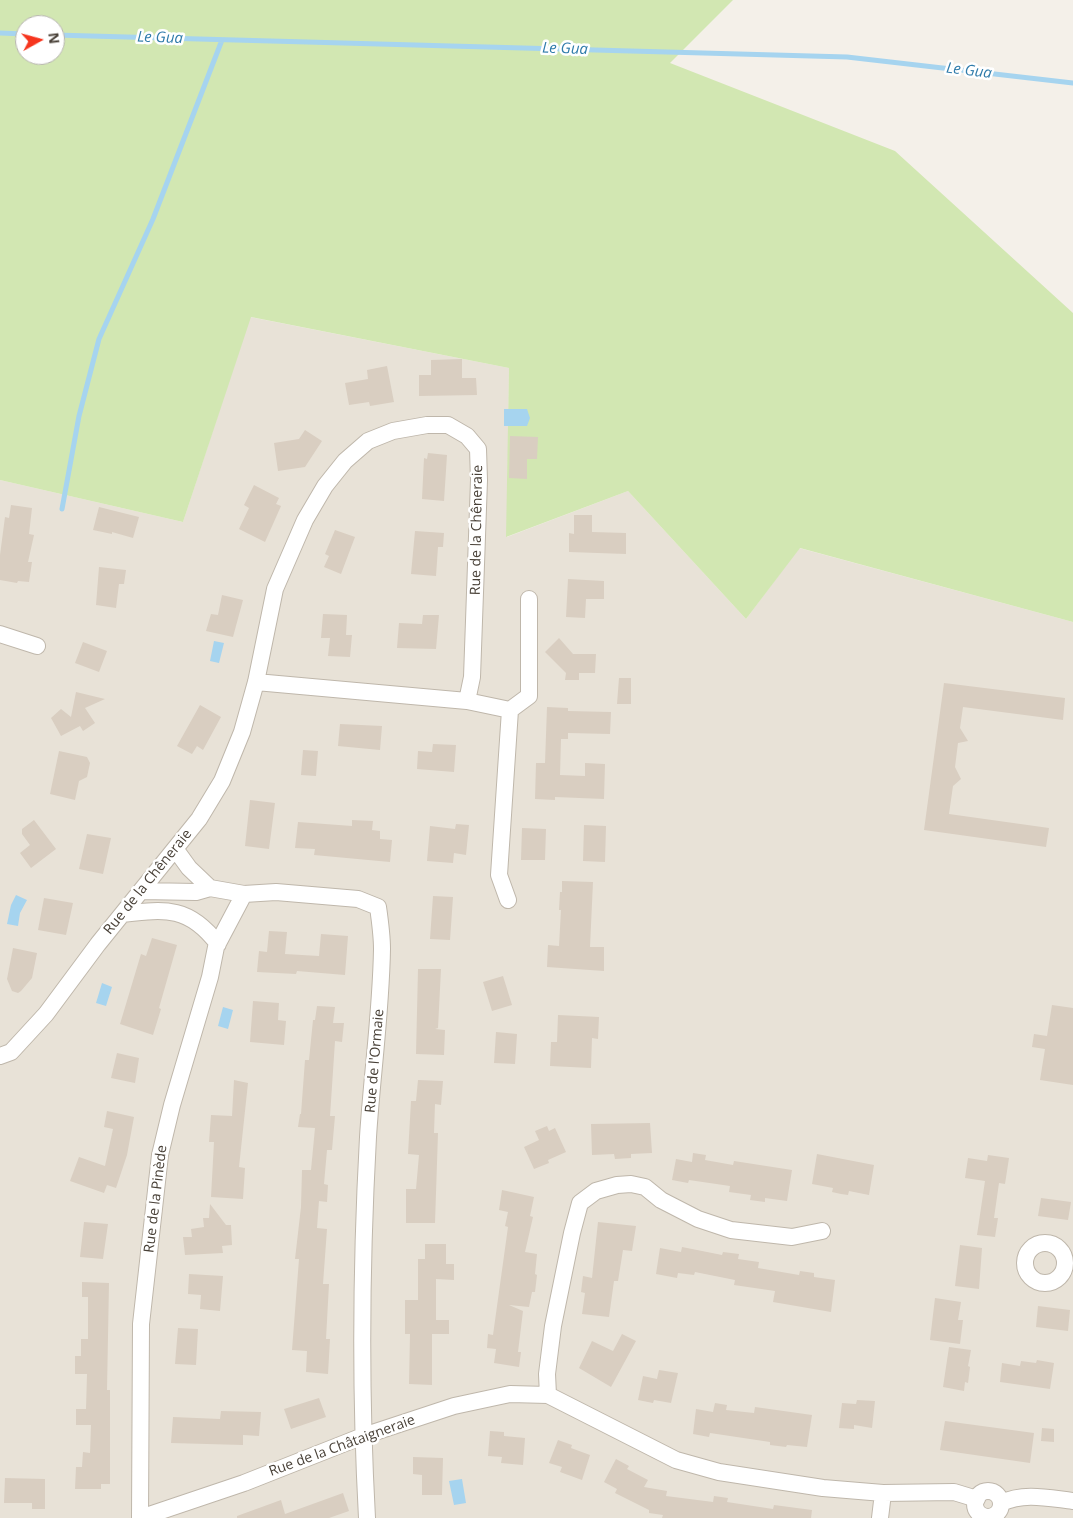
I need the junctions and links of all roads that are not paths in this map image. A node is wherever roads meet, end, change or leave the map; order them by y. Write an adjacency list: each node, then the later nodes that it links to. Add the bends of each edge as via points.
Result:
1 (529, 599): 6 (street, via 529,696)
2 (0, 634): 3 (street)
3 (37, 646)
4 (256, 682): 5 (street); 5 (street, Rue de la Chêneraie, via 275,589 305,520 324,486 368,441 394,431 448,425 467,436 478,449 472,677); 7 (street, Rue de la Chêneraie, via 242,732 222,780)
5 (467, 700): 6 (street)
6 (510, 710): 11 (street, via 499,875)
7 (176, 850): 8 (street); 9 (street, Rue de la Chêneraie)
8 (210, 888): 9 (street, via 196,892); 10 (street, Rue de l'Ormaie)
9 (142, 892): 12 (street, Rue de la Chêneraie)
10 (244, 894): 13 (street, Rue de la Pinède); 17 (street, Rue de l'Ormaie, via 276,892 358,899 378,907 382,947 362,1268)
11 (508, 900)
12 (123, 914): 13 (street, via 161,910 182,914 199,923); 14 (street, Rue de la Chêneraie, via 46,1014 11,1052)
13 (218, 944): 23 (street, Rue de la Pinède, via 160,1154 141,1324)
14 (0, 1056)
15 (822, 1231): 16 (street, via 792,1237 730,1230 698,1219 661,1200 645,1187 617,1185 596,1191 580,1203 572,1233 553,1326 547,1374)
16 (548, 1395): 17 (street, Rue de la Châtaigneraie, via 510,1394 463,1404); 18 (street, via 676,1460 738,1475)
17 (363, 1436): 23 (street, Rue de la Châtaigneraie, via 244,1483); 24 (street)
18 (883, 1493): 19 (street, via 954,1492); 25 (street)
19 (977, 1499): 21 (street, via 990,1491 998,1495); 22 (street, via 977,1511)
20 (1073, 1501): 21 (street, via 1028,1495)
21 (1001, 1503): 22 (street, via 997,1513)
22 (987, 1517)
23 (140, 1518)
24 (367, 1518)
25 (880, 1518)

